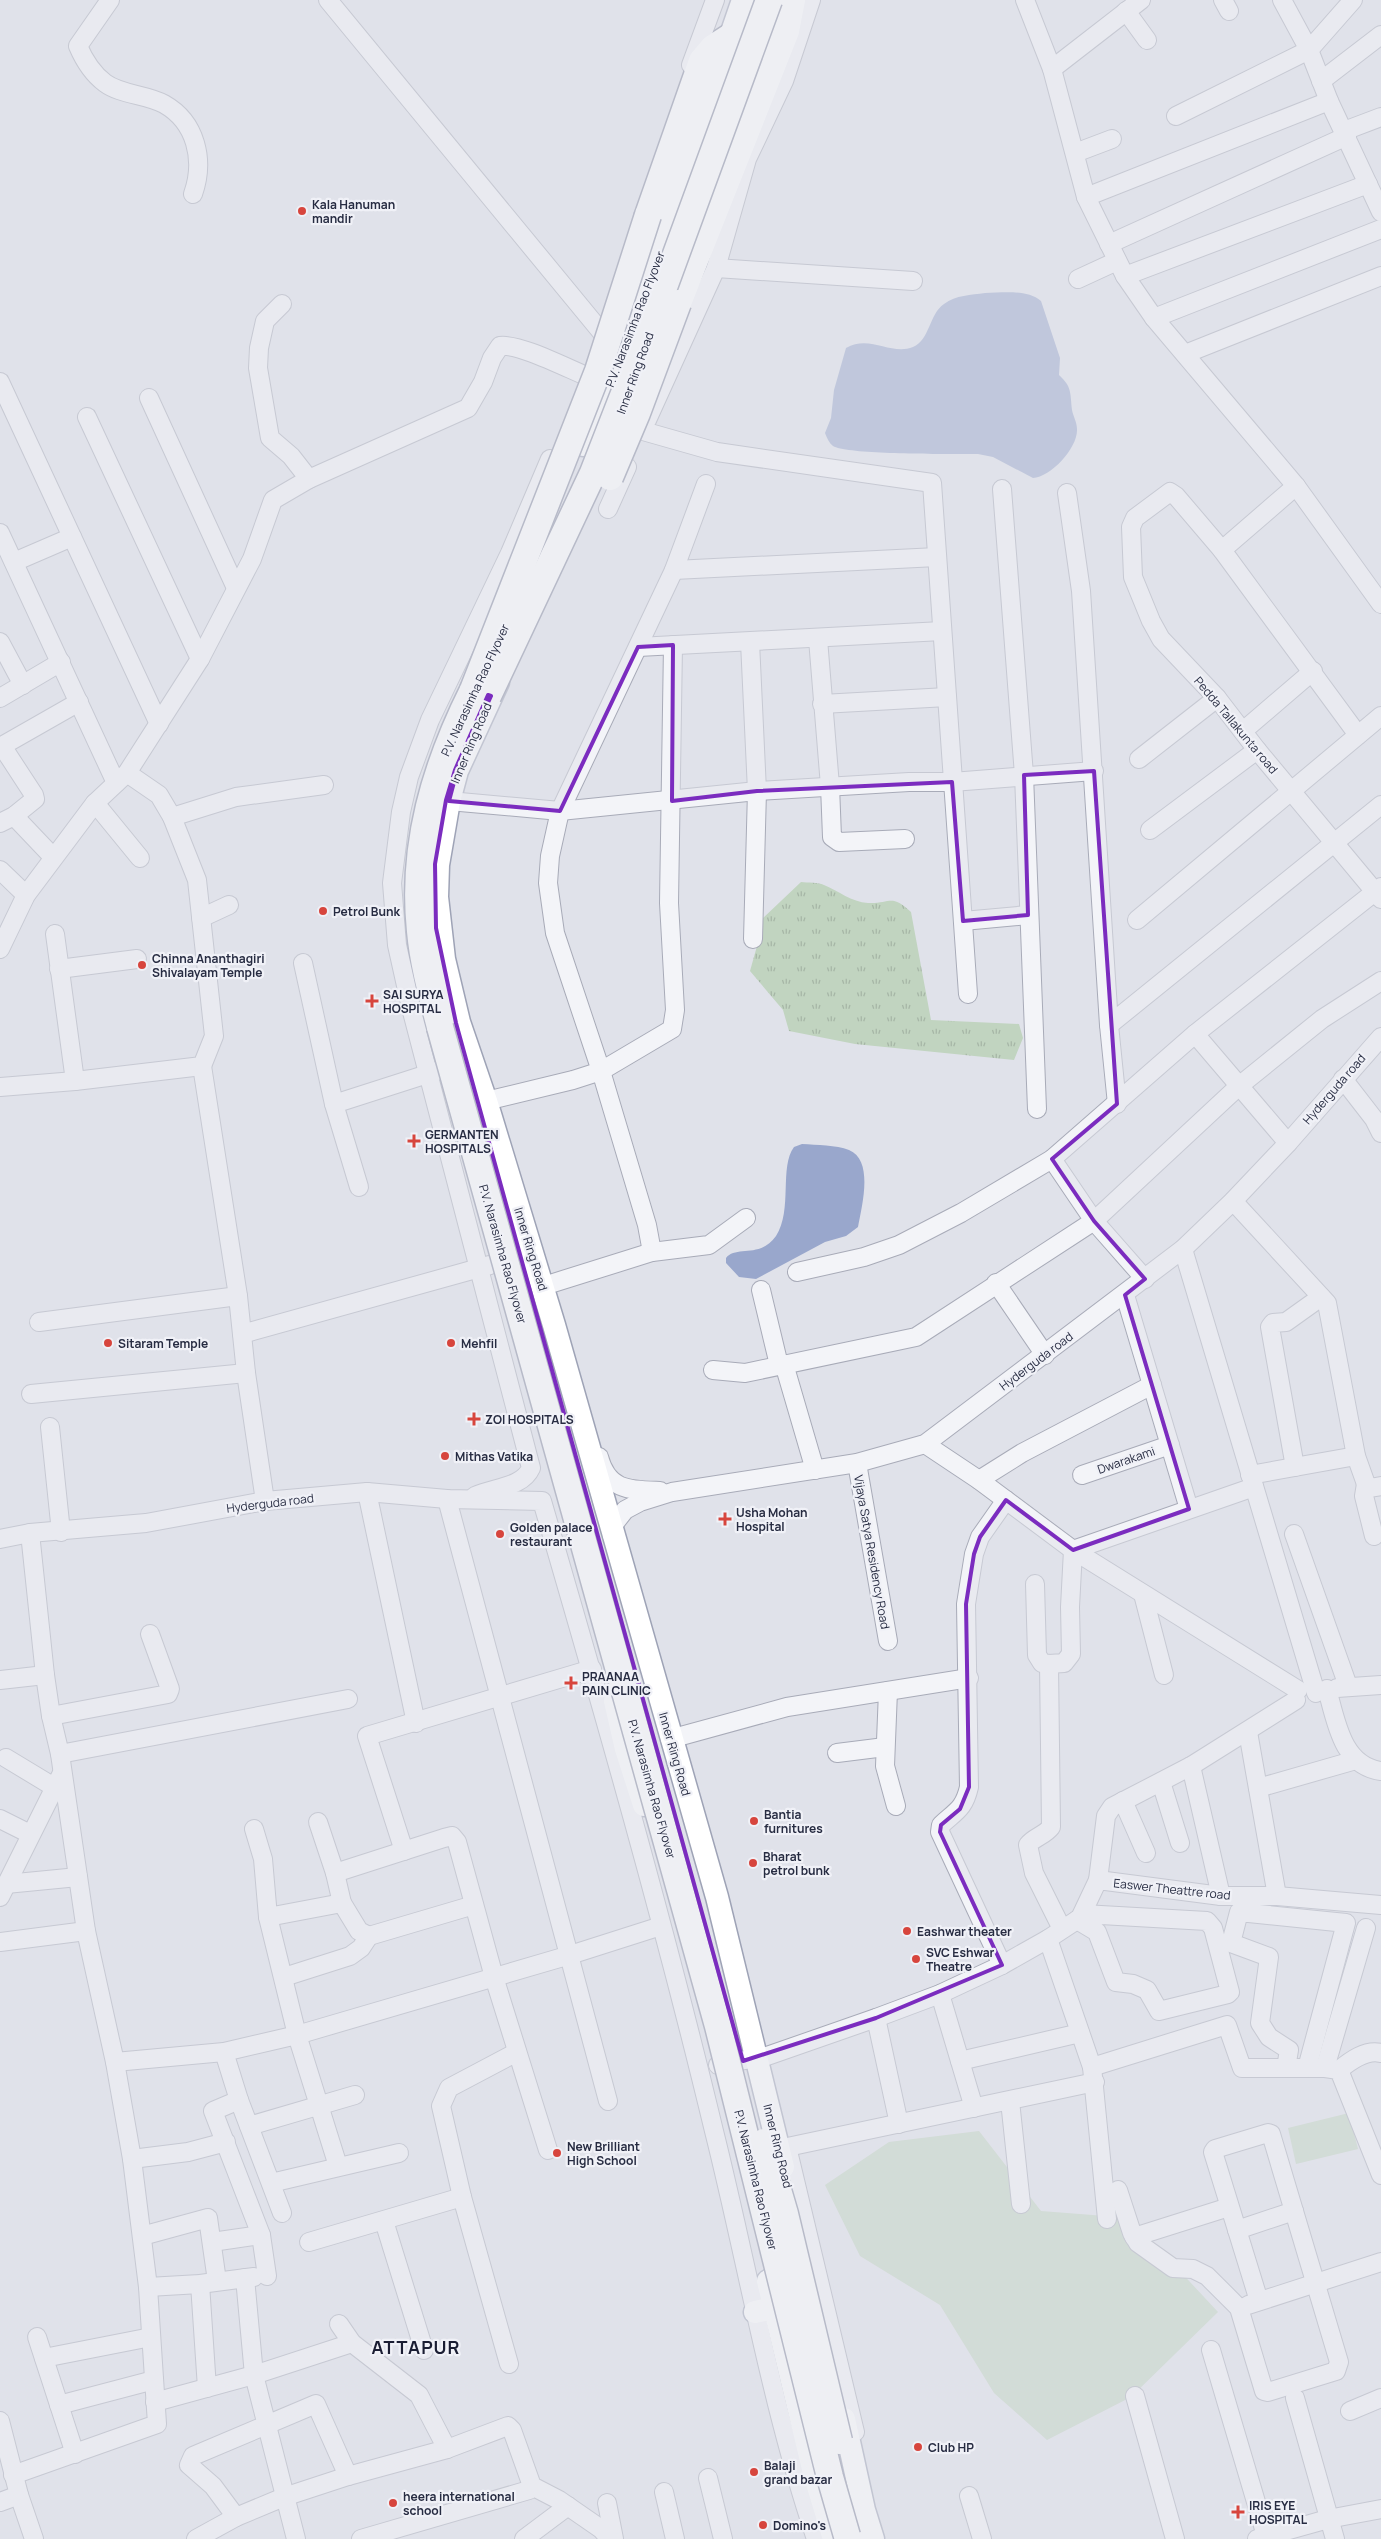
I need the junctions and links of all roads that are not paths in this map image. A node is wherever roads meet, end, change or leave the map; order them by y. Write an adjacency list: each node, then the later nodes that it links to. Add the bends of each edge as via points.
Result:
1 (110, 0): 27 (street, via 78,46 84,60 106,84 164,103 194,135 200,162)
2 (328, 0): 39 (street)
3 (715, 0): 39 (street, via 636,220)
4 (743, 0): 15 (main road, Inner Ring Road)
5 (755, 0): 71 (highway, P.V. Narasimha Rao Flyover, bridge, via 577,468)
6 (769, 0): 71 (highway, P.V. Narasimha Rao Flyover, bridge, via 600,456 566,533)
7 (792, 0): 71 (main road, Inner Ring Road, via 676,265 596,474); 71 (highway, bridge, via 786,31 637,413 599,500)
8 (811, 0): 32 (street, via 784,81 747,159)
9 (1025, 0): 18 (street)
10 (1141, 0): 13 (street)
11 (1282, 0): 17 (street)
12 (1353, 0): 17 (street)
13 (1126, 11): 16 (street); 18 (street)
14 (1381, 35): 19 (street)
15 (730, 37): 39 (main road, Inner Ring Road, via 664,229); 71 (highway, bridge, via 713,48 702,61 598,371)
16 (1147, 40)
17 (1309, 50): 19 (street); 21 (street)
18 (1052, 69): 25 (street)
19 (1322, 81): 20 (street)
20 (1329, 101): 23 (street); 28 (street)
21 (1176, 116)
22 (1381, 116): 23 (street)
23 (1345, 134): 26 (street); 31 (street)
24 (1112, 139): 25 (street)
25 (1075, 153): 28 (street)
26 (1368, 184): 29 (street); 33 (street)
27 (194, 194)
28 (1086, 197): 31 (street)
29 (1381, 212)
30 (1381, 229): 38 (street)
31 (1109, 244): 33 (street)
32 (716, 268): 36 (street); 46 (street)
33 (1121, 269): 35 (street); 38 (street)
34 (1381, 276): 40 (street)
35 (1078, 279)
36 (914, 281)
37 (282, 304): 47 (street, via 265,321 258,368 270,438 291,456)
38 (1154, 318): 40 (street)
39 (613, 337): 41 (street); 43 (main road, Inner Ring Road)
40 (1185, 354): 49 (street)
41 (585, 377): 43 (street); 47 (street, via 529,352 500,346 468,408); 124 (street, via 510,553 430,720 417,752 401,812 392,884 393,909 406,986)
42 (0, 382): 54 (street)
43 (607, 384): 71 (main road, Inner Ring Road)
44 (149, 398): 59 (street)
45 (88, 417): 67 (street)
46 (643, 431): 52 (street); 56 (street, via 717,452 932,482)
47 (309, 479): 59 (street, via 274,500 252,558)
48 (706, 484): 58 (street)
49 (1296, 486): 55 (street); 60 (street)
50 (1002, 489): 85 (street)
51 (1067, 493): 84 (street, via 1081,591)
52 (608, 509)
53 (0, 533): 57 (street)
54 (72, 537): 57 (street); 78 (street)
55 (1222, 550): 69 (street); 74 (street, Pedda Tallakunta road, via 1170,492 1135,518 1131,527 1133,577 1160,639)
56 (937, 556): 58 (street); 61 (street)
57 (14, 562): 68 (street)
58 (674, 570): 66 (street)
59 (236, 588): 67 (street)
60 (1381, 604)
61 (942, 631): 62 (street); 72 (street)
62 (818, 639): 64 (street); 76 (street)
63 (0, 642): 70 (street)
64 (750, 642): 65 (street); 90 (street)
65 (673, 645): 66 (street); 93 (street)
66 (638, 648): 96 (street)
67 (200, 659): 78 (street)
68 (61, 662): 70 (street); 75 (street)
69 (1313, 671): 79 (street); 80 (street)
70 (23, 685): 73 (street)
71 (479, 692): 92 (main road, Inner Ring Road); 124 (main road, Inner Ring Road, via 444,731 422,797 410,864 411,930); 347 (highway, P.V. Narasimha Rao Flyover, bridge, via 440,765 423,830 418,897 424,963 718,2026); 348 (highway, P.V. Narasimha Rao Flyover, bridge, via 454,770 439,833 434,897 440,960 785,2214)
72 (947, 697): 76 (street); 87 (street)
73 (0, 698)
74 (1217, 698): 79 (street, Pedda Tallakunta road); 83 (street)
75 (79, 702): 81 (street); 86 (street)
76 (822, 704): 89 (street)
77 (1381, 716): 80 (street)
78 (159, 724): 86 (street)
79 (1243, 731): 82 (street, Pedda Tallakunta road)
80 (1358, 735): 91 (street)
81 (1, 747): 98 (street, via 34,795 34,801)
82 (1257, 750): 91 (street, Pedda Tallakunta road); 99 (street)
83 (1139, 760)
84 (1094, 771): 85 (street); 120 (street)
85 (1024, 775): 87 (street); 108 (street)
86 (121, 778): 94 (street); 97 (street, via 159,796)
87 (952, 782): 89 (street); 111 (street)
88 (324, 785): 97 (street, via 236,797)
89 (830, 786): 90 (street); 100 (street, via 832,837 835,841)
90 (757, 791): 93 (street); 113 (street)
91 (1291, 791): 101 (street, Pedda Tallakunta road); 110 (street)
92 (449, 801): 96 (street); 130 (main road, Inner Ring Road, via 438,865 439,928 459,1022)
93 (672, 801): 96 (street); 125 (street, via 669,903 672,1030)
94 (95, 803): 102 (street); 103 (street)
95 (1381, 805): 101 (street)
96 (560, 811): 125 (street, via 548,883 555,933)
97 (172, 817): 109 (street, via 197,880)
98 (7, 819): 102 (street)
99 (1150, 830)
100 (905, 839)
101 (1334, 842): 105 (street, Pedda Tallakunta road); 120 (street)
102 (53, 857): 106 (street)
103 (140, 858)
104 (0, 870): 106 (street)
105 (1379, 893): 121 (street)
106 (26, 895): 114 (street)
107 (229, 905): 109 (street)
108 (1028, 915): 111 (street); 133 (street)
109 (201, 918): 123 (street, via 214,1036)
110 (1137, 920)
111 (963, 921): 119 (street)
112 (55, 934): 117 (street)
113 (753, 939)
114 (0, 949)
115 (137, 959): 117 (street)
116 (303, 963): 131 (street)
117 (59, 969): 127 (street)
118 (1381, 981): 128 (street, via 1322,1019)
119 (968, 994)
120 (1109, 1025): 132 (street)
121 (1195, 1034): 128 (street); 132 (street)
122 (1381, 1036): 126 (street, Hyderguda road)
123 (202, 1066): 127 (street); 150 (street)
124 (436, 1071): 131 (street); 143 (main road, Inner Ring Road)
125 (600, 1071): 130 (street); 142 (street, via 647,1225)
126 (1343, 1079): 134 (street); 135 (street, Hyderguda road)
127 (75, 1081): 129 (street)
128 (1240, 1086): 135 (street); 140 (street)
129 (0, 1088)
130 (490, 1100): 147 (street); 181 (main road, Inner Ring Road)
131 (334, 1104): 137 (street)
132 (1117, 1104): 136 (street)
133 (1037, 1109)
134 (1381, 1133)
135 (1288, 1143): 138 (street, Hyderguda road)
136 (1052, 1159): 140 (street); 144 (street, via 899,1245 864,1257)
137 (359, 1187)
138 (1233, 1201): 141 (street, Hyderguda road); 151 (street)
139 (746, 1218): 142 (street, via 709,1245)
140 (1094, 1221): 145 (street); 146 (street)
141 (1183, 1249): 145 (street, Hyderguda road); 169 (street)
142 (652, 1252): 147 (street)
143 (487, 1265): 153 (street); 174 (street, via 531,1468 528,1476 519,1483 490,1489); 258 (main road, Inner Ring Road, via 607,1663 626,1748 680,1920)
144 (798, 1272)
145 (1144, 1279): 149 (street, Hyderguda road)
146 (996, 1283): 154 (street); 155 (street, via 916,1337)
147 (550, 1284): 172 (street, via 602,1470 616,1485 630,1490)
148 (761, 1290): 155 (street)
149 (1125, 1295): 154 (street, Hyderguda road); 158 (street)
150 (238, 1296): 152 (street); 153 (street)
151 (1322, 1297): 163 (street, via 1327,1303); 165 (street, via 1286,1322 1274,1323 1270,1327)
152 (39, 1322)
153 (242, 1334): 157 (street)
154 (1045, 1354): 161 (street, Hyderguda road)
155 (781, 1365): 156 (street, via 745,1372); 166 (street)
156 (713, 1370)
157 (246, 1373): 159 (street); 176 (street)
158 (1152, 1385): 162 (street); 168 (street, via 1022,1453)
159 (31, 1394)
160 (50, 1427): 178 (street)
161 (925, 1444): 164 (street, Hyderguda road); 168 (street)
162 (1170, 1445): 167 (street, Dwarakami); 177 (street)
163 (1356, 1456): 165 (street); 170 (street)
164 (857, 1463): 166 (street, Hyderguda road); 188 (street, Vijaya Satya Residency Road)
165 (1295, 1467): 169 (street)
166 (815, 1470): 172 (street, Hyderguda road)
167 (1082, 1475)
168 (979, 1480): 175 (street)
169 (1252, 1481): 177 (street); 198 (street)
170 (1373, 1485): 182 (street, via 1364,1496)
171 (367, 1492): 173 (street, Hyderguda road); 176 (street, Hyderguda road); 202 (street)
172 (672, 1492): 181 (street, Hyderguda road, via 625,1510 614,1524)
173 (447, 1499): 174 (street, Hyderguda road); 199 (street)
174 (469, 1499): 190 (street, Hyderguda road, via 542,1501)
175 (1006, 1500): 184 (street); 193 (street, via 980,1537 974,1554 966,1604)
176 (264, 1501): 178 (street, Hyderguda road, via 146,1523)
177 (1189, 1509): 184 (street)
178 (61, 1532): 179 (street, Hyderguda road)
179 (30, 1533): 183 (street, Hyderguda road); 192 (street)
180 (1294, 1534): 196 (street)
181 (612, 1535): 204 (main road, Inner Ring Road)
182 (1374, 1536)
183 (0, 1539)
184 (1073, 1550): 186 (street); 189 (street, via 1071,1654 1064,1663)
185 (1035, 1584): 189 (street, via 1037,1655 1042,1663)
186 (1143, 1594): 191 (street); 198 (street)
187 (150, 1634): 201 (street, via 170,1689 168,1694)
188 (888, 1641)
189 (1049, 1664): 238 (street, via 1051,1827 1032,1839 1028,1850)
190 (592, 1668): 199 (street); 235 (street)
191 (1164, 1675)
192 (45, 1676): 194 (street); 201 (street)
193 (968, 1678): 197 (street); 242 (street, via 969,1787 966,1800 941,1825 940,1832)
194 (0, 1680)
195 (1381, 1685): 196 (street)
196 (1348, 1686): 198 (street)
197 (888, 1691): 204 (street, via 787,1707); 205 (street)
198 (1309, 1693): 203 (street); 209 (street)
199 (498, 1696): 202 (street); 241 (street)
200 (348, 1699): 207 (street)
201 (51, 1716): 207 (street)
202 (416, 1723): 222 (street, via 362,1736)
203 (1248, 1732): 210 (street); 214 (street)
204 (670, 1739): 254 (main road, Inner Ring Road)
205 (885, 1747): 206 (street); 216 (street, via 885,1766)
206 (836, 1753)
207 (60, 1754): 212 (street)
208 (6, 1758): 212 (street)
209 (1356, 1760): 211 (street, via 1362,1766); 214 (street)
210 (1191, 1766): 213 (street); 228 (street)
211 (1381, 1771)
212 (58, 1780): 220 (street); 225 (street)
213 (1161, 1782): 215 (street); 221 (street)
214 (1258, 1788): 229 (street)
215 (1123, 1801): 223 (street); 226 (street, via 1112,1807 1106,1816)
216 (896, 1806)
217 (0, 1819): 220 (street)
218 (318, 1822): 224 (street)
219 (254, 1829): 233 (street, via 263,1859)
220 (30, 1834): 227 (street)
221 (1180, 1843)
222 (404, 1851): 224 (street); 231 (street, via 452,1836)
223 (1146, 1853)
224 (335, 1873): 230 (street)
225 (78, 1878): 227 (street); 237 (street)
226 (1098, 1880): 228 (street, Easwer Theattre road); 234 (street, Easwer Theattre road)
227 (3, 1891)
228 (1221, 1896): 229 (street, Easwer Theattre road)
229 (1277, 1896): 232 (street, Easwer Theattre road)
230 (342, 1903): 233 (street); 239 (street, via 359,1931)
231 (474, 1905): 239 (street); 243 (street)
232 (1381, 1905)
233 (268, 1917): 244 (street)
234 (1087, 1919): 234 (street, via 1206,1921 1214,1928 1230,1992 1159,2011 1147,1990 1133,1984 1120,1984 1113,1978 1097,1932); 238 (street)
235 (661, 1926): 241 (street); 298 (street)
236 (1366, 1928): 259 (street)
237 (86, 1931): 240 (street); 257 (street)
238 (1055, 1934): 242 (street); 248 (street)
239 (369, 1936): 244 (street, via 350,1956)
240 (0, 1942)
241 (570, 1955): 243 (street); 263 (street)
242 (1002, 1965): 245 (street)
243 (494, 1977): 249 (street); 252 (street)
244 (284, 1978): 246 (street)
245 (940, 1994): 247 (street); 256 (street)
246 (290, 2005): 249 (street); 250 (street)
247 (876, 2018): 254 (street); 267 (street)
248 (1080, 2033): 256 (street); 260 (street)
249 (296, 2035): 250 (street); 265 (street)
250 (274, 2039): 251 (street)
251 (224, 2052): 257 (street); 262 (street)
252 (518, 2052): 271 (street); 278 (street, via 449,2088 441,2106)
253 (1381, 2053): 259 (street, via 1375,2051 1362,2055)
254 (761, 2057): 258 (street); 270 (main road, Inner Ring Road)
255 (1298, 2059): 255 (street, via 1346,1922 1239,1912 1231,1943 1269,1956 1260,2023 1269,2037); 259 (street); 260 (street, via 1242,2068 1227,2026)
256 (960, 2061): 266 (street)
257 (115, 2062): 273 (street)
258 (718, 2065): 298 (main road, Inner Ring Road)
259 (1332, 2069): 275 (street)
260 (1093, 2075): 264 (street); 283 (street)
261 (355, 2095): 265 (street)
262 (240, 2100): 268 (street); 269 (street, via 212,2111)
263 (608, 2101)
264 (1010, 2101): 266 (street); 279 (street)
265 (320, 2107): 268 (street); 274 (street)
266 (974, 2108): 267 (street)
267 (899, 2124): 270 (street)
268 (249, 2126): 276 (street)
269 (226, 2142): 273 (street, via 188,2152); 286 (street)
270 (782, 2148): 349 (main road, Inner Ring Road, via 864,2510)
271 (548, 2150)
272 (399, 2153): 274 (street)
273 (132, 2159): 287 (street)
274 (338, 2166): 276 (street)
275 (1381, 2175)
276 (271, 2183): 282 (street)
277 (1118, 2190): 288 (street)
278 (462, 2197): 284 (street); 306 (street)
279 (1021, 2204)
280 (1229, 2207): 281 (street, via 1213,2152 1268,2133 1273,2139); 285 (street); 288 (street)
281 (1294, 2211): 285 (street); 294 (street)
282 (282, 2213)
283 (1107, 2219)
284 (384, 2221): 290 (street); 303 (street)
285 (1236, 2230): 296 (street)
286 (261, 2235): 289 (street); 292 (street, via 273,2278)
287 (142, 2236): 289 (street, via 208,2218); 295 (street)
288 (1134, 2236): 297 (street, via 1138,2243 1173,2268 1193,2269 1208,2276)
289 (212, 2242): 293 (street)
290 (309, 2242)
291 (1381, 2262): 294 (street)
292 (245, 2278): 293 (street); 307 (street)
293 (208, 2283): 295 (street); 309 (street)
294 (1316, 2284): 296 (street); 297 (street, via 1339,2362 1336,2371 1268,2392 1264,2390)
295 (148, 2287): 301 (street)
296 (1259, 2300): 297 (street)
297 (1239, 2308)
298 (764, 2310): 345 (street, via 781,2419); 346 (main road, Inner Ring Road)
299 (339, 2324): 302 (street)
300 (37, 2337): 305 (street)
301 (150, 2337): 305 (street); 308 (street)
302 (352, 2342): 307 (street); 319 (street, via 419,2396)
303 (424, 2350)
304 (1211, 2350): 335 (street)
305 (44, 2358): 314 (street)
306 (509, 2364)
307 (254, 2375): 309 (street); 317 (street)
308 (154, 2380): 313 (street); 314 (street)
309 (207, 2388): 313 (street)
310 (1135, 2396): 351 (street)
311 (1296, 2398): 334 (street)
312 (1381, 2398): 315 (street)
313 (155, 2402): 320 (street, via 157,2424)
314 (59, 2405): 320 (street)
315 (1350, 2411)
316 (0, 2421): 318 (street)
317 (266, 2424): 322 (street, via 316,2404); 328 (street); 333 (street, via 193,2456 189,2465 213,2486)
318 (3, 2447): 321 (street)
319 (447, 2449): 322 (street); 324 (street, via 508,2426)
320 (75, 2454): 321 (street)
321 (13, 2475): 326 (street)
322 (348, 2476): 328 (street)
323 (708, 2478): 344 (street)
324 (532, 2486): 331 (street); 339 (street, via 528,2490)
325 (664, 2492): 343 (street)
326 (19, 2495): 329 (street); 336 (street)
327 (969, 2496): 350 (street)
328 (284, 2498): 333 (street); 338 (street)
329 (0, 2502)
330 (607, 2503): 342 (street)
331 (568, 2506): 340 (street); 341 (street)
332 (1381, 2509): 334 (street)
333 (236, 2517): 337 (street)
334 (1328, 2519): 335 (street); 352 (street)
335 (1263, 2538)
336 (34, 2539)
337 (196, 2539)
338 (296, 2539)
339 (360, 2539)
340 (524, 2539)
341 (610, 2539)
342 (614, 2539)
343 (675, 2539)
344 (723, 2539)
345 (816, 2539)
346 (834, 2539)
347 (848, 2539)
348 (864, 2539)
349 (874, 2539)
350 (982, 2539)
351 (1174, 2539)
352 (1335, 2539)

